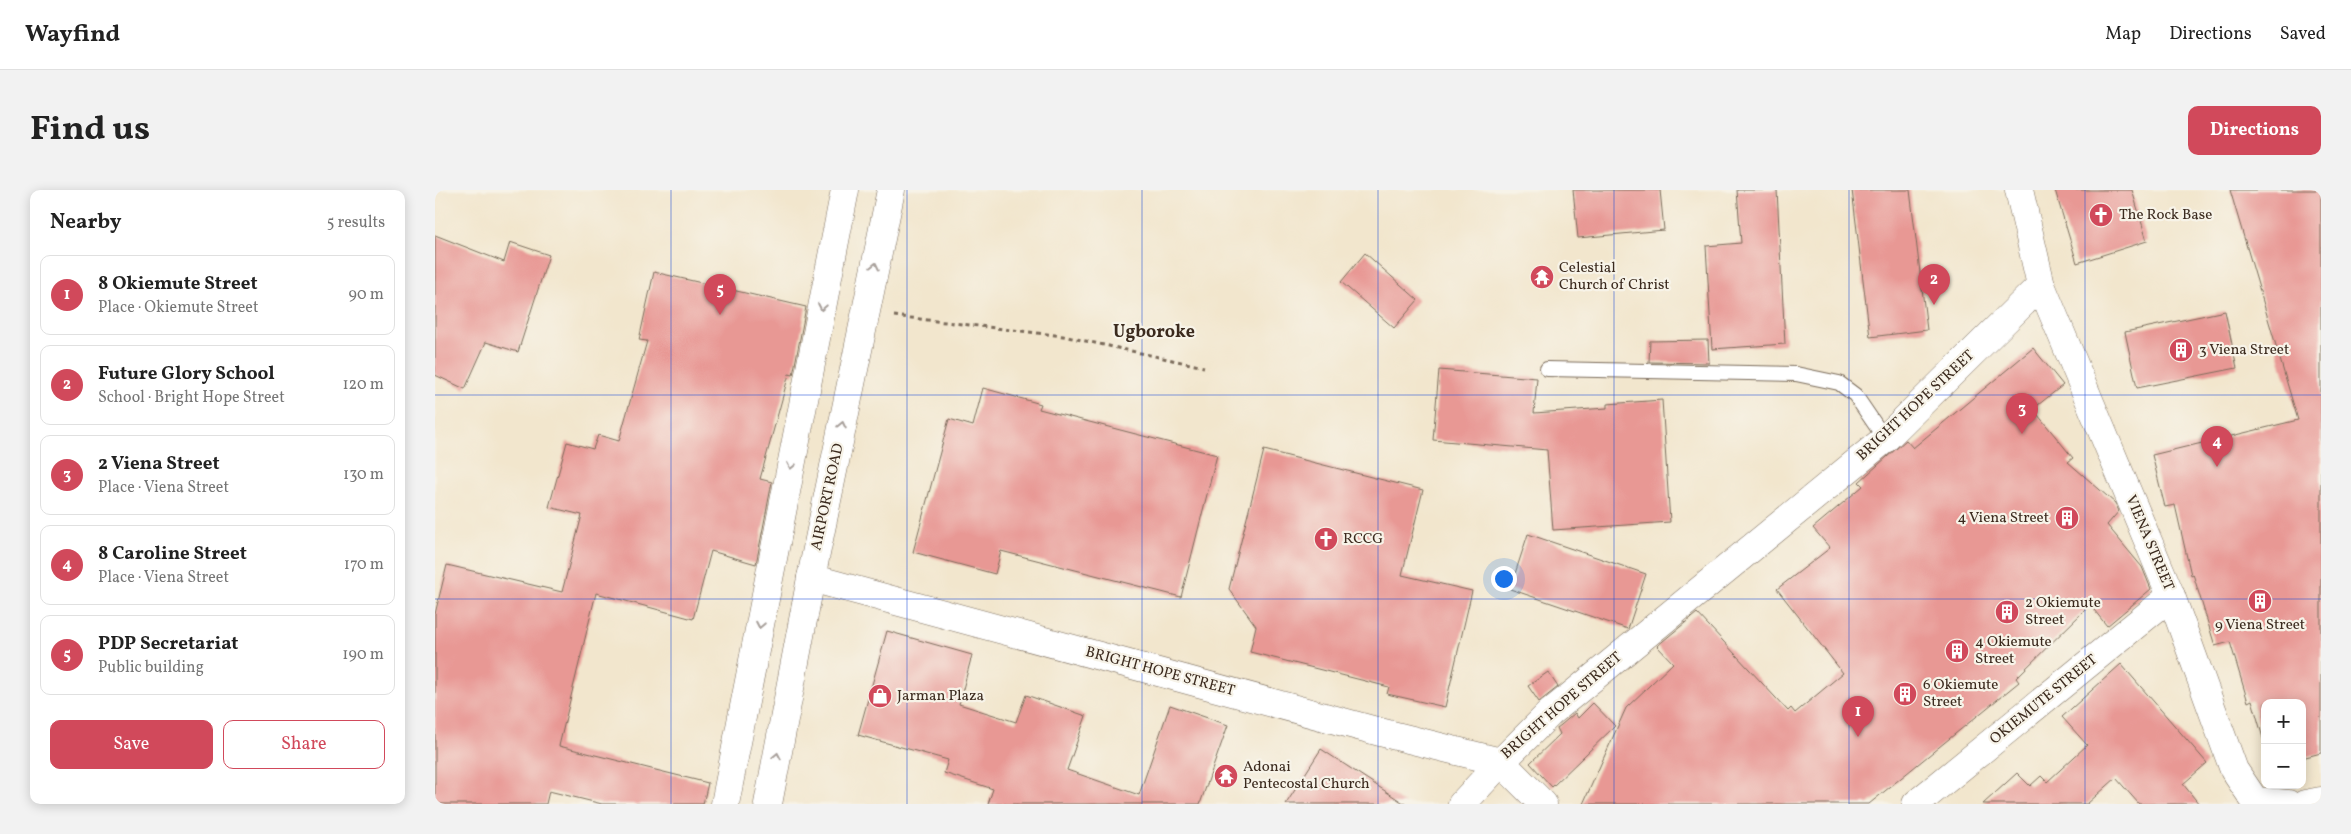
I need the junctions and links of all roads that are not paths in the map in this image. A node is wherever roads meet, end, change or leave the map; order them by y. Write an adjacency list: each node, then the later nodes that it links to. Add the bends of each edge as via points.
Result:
1 (845, 190): 11 (street, one-way to 11)
2 (891, 190): 7 (street, AIRPORT ROAD, one-way to 2)
3 (2019, 190): 4 (street)
4 (2041, 286): 6 (street, BRIGHT HOPE STREET); 8 (street, VIENA STREET)
5 (1547, 369): 6 (lane, via 1805,376 1839,383 1855,395)
6 (1885, 439): 9 (street, BRIGHT HOPE STREET, via 1550,713)
7 (811, 578): 9 (street, BRIGHT HOPE STREET); 12 (street, AIRPORT ROAD, one-way to 7)
8 (2171, 596): 15 (street, OKIEMUTE STREET); 16 (street, VIENA STREET, via 2234,770 2255,801)
9 (1501, 762): 13 (street); 14 (street)
10 (2321, 801): 17 (street)
11 (725, 804)
12 (768, 804)
13 (1462, 804)
14 (1543, 804)
15 (1916, 804)
16 (2288, 804)
17 (2305, 804)

